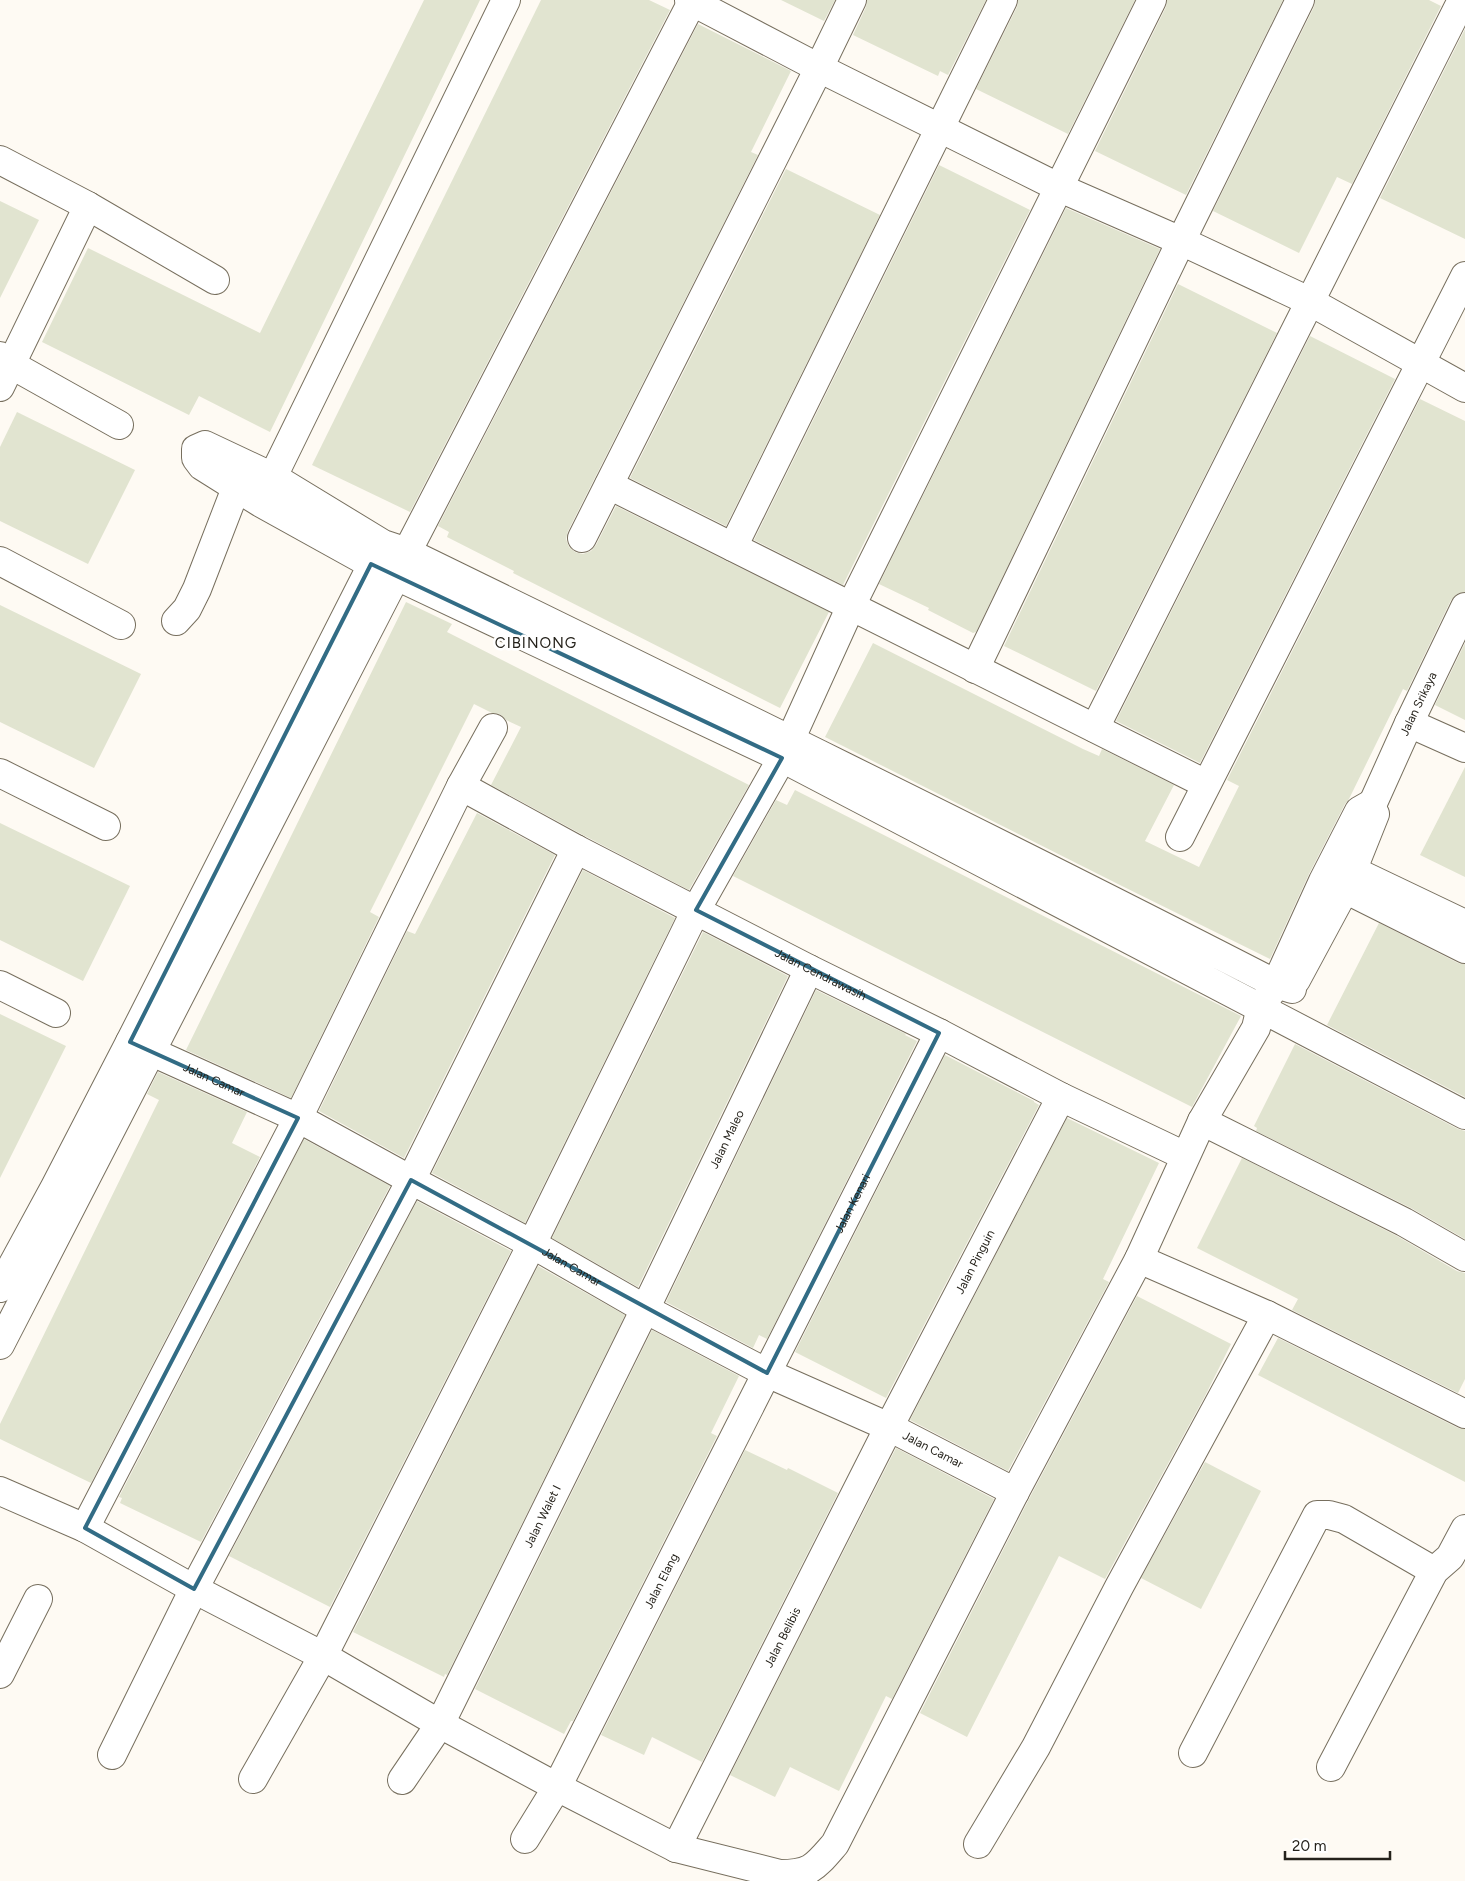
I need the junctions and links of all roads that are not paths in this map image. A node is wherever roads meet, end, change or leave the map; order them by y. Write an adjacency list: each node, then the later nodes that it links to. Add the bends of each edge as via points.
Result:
1 (506, 0): 21 (street)
2 (852, 0): 8 (street)
3 (1003, 0): 9 (street)
4 (1152, 0): 11 (street)
5 (1300, 0): 13 (street)
6 (1462, 0): 16 (street)
7 (691, 1): 8 (street); 27 (street)
8 (820, 68): 9 (street); 22 (street)
9 (941, 127): 11 (street); 26 (street)
10 (0, 160): 12 (street)
11 (1060, 188): 13 (street); 29 (street)
12 (88, 206): 15 (street); 18 (street)
13 (1181, 241): 16 (street); 33 (street)
14 (1465, 276): 17 (street)
15 (215, 280)
16 (1309, 301): 17 (street); 36 (street)
17 (1420, 364): 19 (street); 40 (street)
18 (4, 369): 20 (street)
19 (1465, 388)
20 (119, 425)
21 (273, 477): 23 (street, via 205,445 196,448 196,458 202,466); 24 (street); 27 (street)
22 (609, 485): 25 (street); 26 (street)
23 (236, 488): 24 (street); 31 (street, via 197,589 187,609)
24 (261, 503): 27 (street)
25 (582, 538)
26 (733, 547): 29 (street)
27 (389, 559): 38 (street); 55 (street)
28 (0, 561): 32 (street)
29 (851, 606): 33 (street); 38 (street)
30 (1465, 607): 34 (street, Jalan Srikaya)
31 (176, 621)
32 (121, 625)
33 (976, 669): 36 (street)
34 (1409, 723): 37 (street); 45 (street, Jalan Srikaya, via 1373,803 1359,810)
35 (493, 728): 41 (street)
36 (1095, 728): 40 (street)
37 (1465, 748)
38 (786, 749): 46 (street); 51 (street, via 1040,863); 53 (street)
39 (0, 773): 42 (street)
40 (1206, 784): 43 (street)
41 (461, 786): 44 (street, Jalan Cendrawasih); 58 (street)
42 (106, 826)
43 (1180, 837)
44 (576, 849): 46 (street, Jalan Cendrawasih); 61 (street)
45 (1338, 875): 47 (street); 48 (street); 51 (street)
46 (696, 910): 49 (street, Jalan Cendrawasih); 62 (street)
47 (1465, 924)
48 (1465, 950)
49 (809, 969): 54 (street, Jalan Cendrawasih); 66 (street, Jalan Maleo)
50 (0, 985): 52 (street)
51 (1284, 986): 53 (street)
52 (56, 1013)
53 (1265, 1017): 57 (street); 59 (street)
54 (939, 1033): 56 (street, Jalan Cendrawasih); 69 (street, Jalan Kenari)
55 (140, 1048): 58 (street, Jalan Camar); 65 (street, via 55,1187); 68 (street)
56 (1061, 1097): 60 (street, Jalan Cendrawasih); 71 (street, Jalan Pinguin)
57 (1465, 1115)
58 (298, 1118): 61 (street, Jalan Camar); 74 (street)
59 (1202, 1121): 60 (street); 63 (street, via 1404,1222)
60 (1185, 1156): 64 (street)
61 (411, 1180): 62 (street, Jalan Camar); 77 (street)
62 (532, 1244): 66 (street, Jalan Camar); 80 (street)
63 (1465, 1257)
64 (1139, 1259): 67 (street); 73 (street)
65 (0, 1288)
66 (645, 1309): 69 (street, Jalan Camar); 82 (street, Jalan Walet I)
67 (1267, 1316): 70 (street); 90 (street, via 1036,1747)
68 (0, 1345)
69 (767, 1373): 71 (street, Jalan Camar); 88 (street, Jalan Elang)
70 (1465, 1414)
71 (889, 1427): 73 (street, Jalan Camar); 91 (street, Jalan Belibis)
72 (0, 1491): 74 (street)
73 (1015, 1492): 91 (street, via 835,1844 815,1867 796,1874 780,1874)
74 (85, 1528): 77 (street)
75 (1465, 1529): 76 (street)
76 (1450, 1564): 83 (street, via 1344,1519 1317,1515); 85 (street)
77 (194, 1589): 80 (street); 84 (street)
78 (38, 1599): 79 (street)
79 (7, 1644): 81 (street)
80 (324, 1656): 82 (street); 86 (street)
81 (0, 1674)
82 (440, 1724): 87 (street, Jalan Walet I); 88 (street)
83 (1193, 1753)
84 (112, 1755)
85 (1331, 1767)
86 (253, 1780)
87 (402, 1780)
88 (557, 1787): 89 (street, Jalan Elang); 91 (street)
89 (525, 1839)
90 (978, 1844)
91 (676, 1848)

